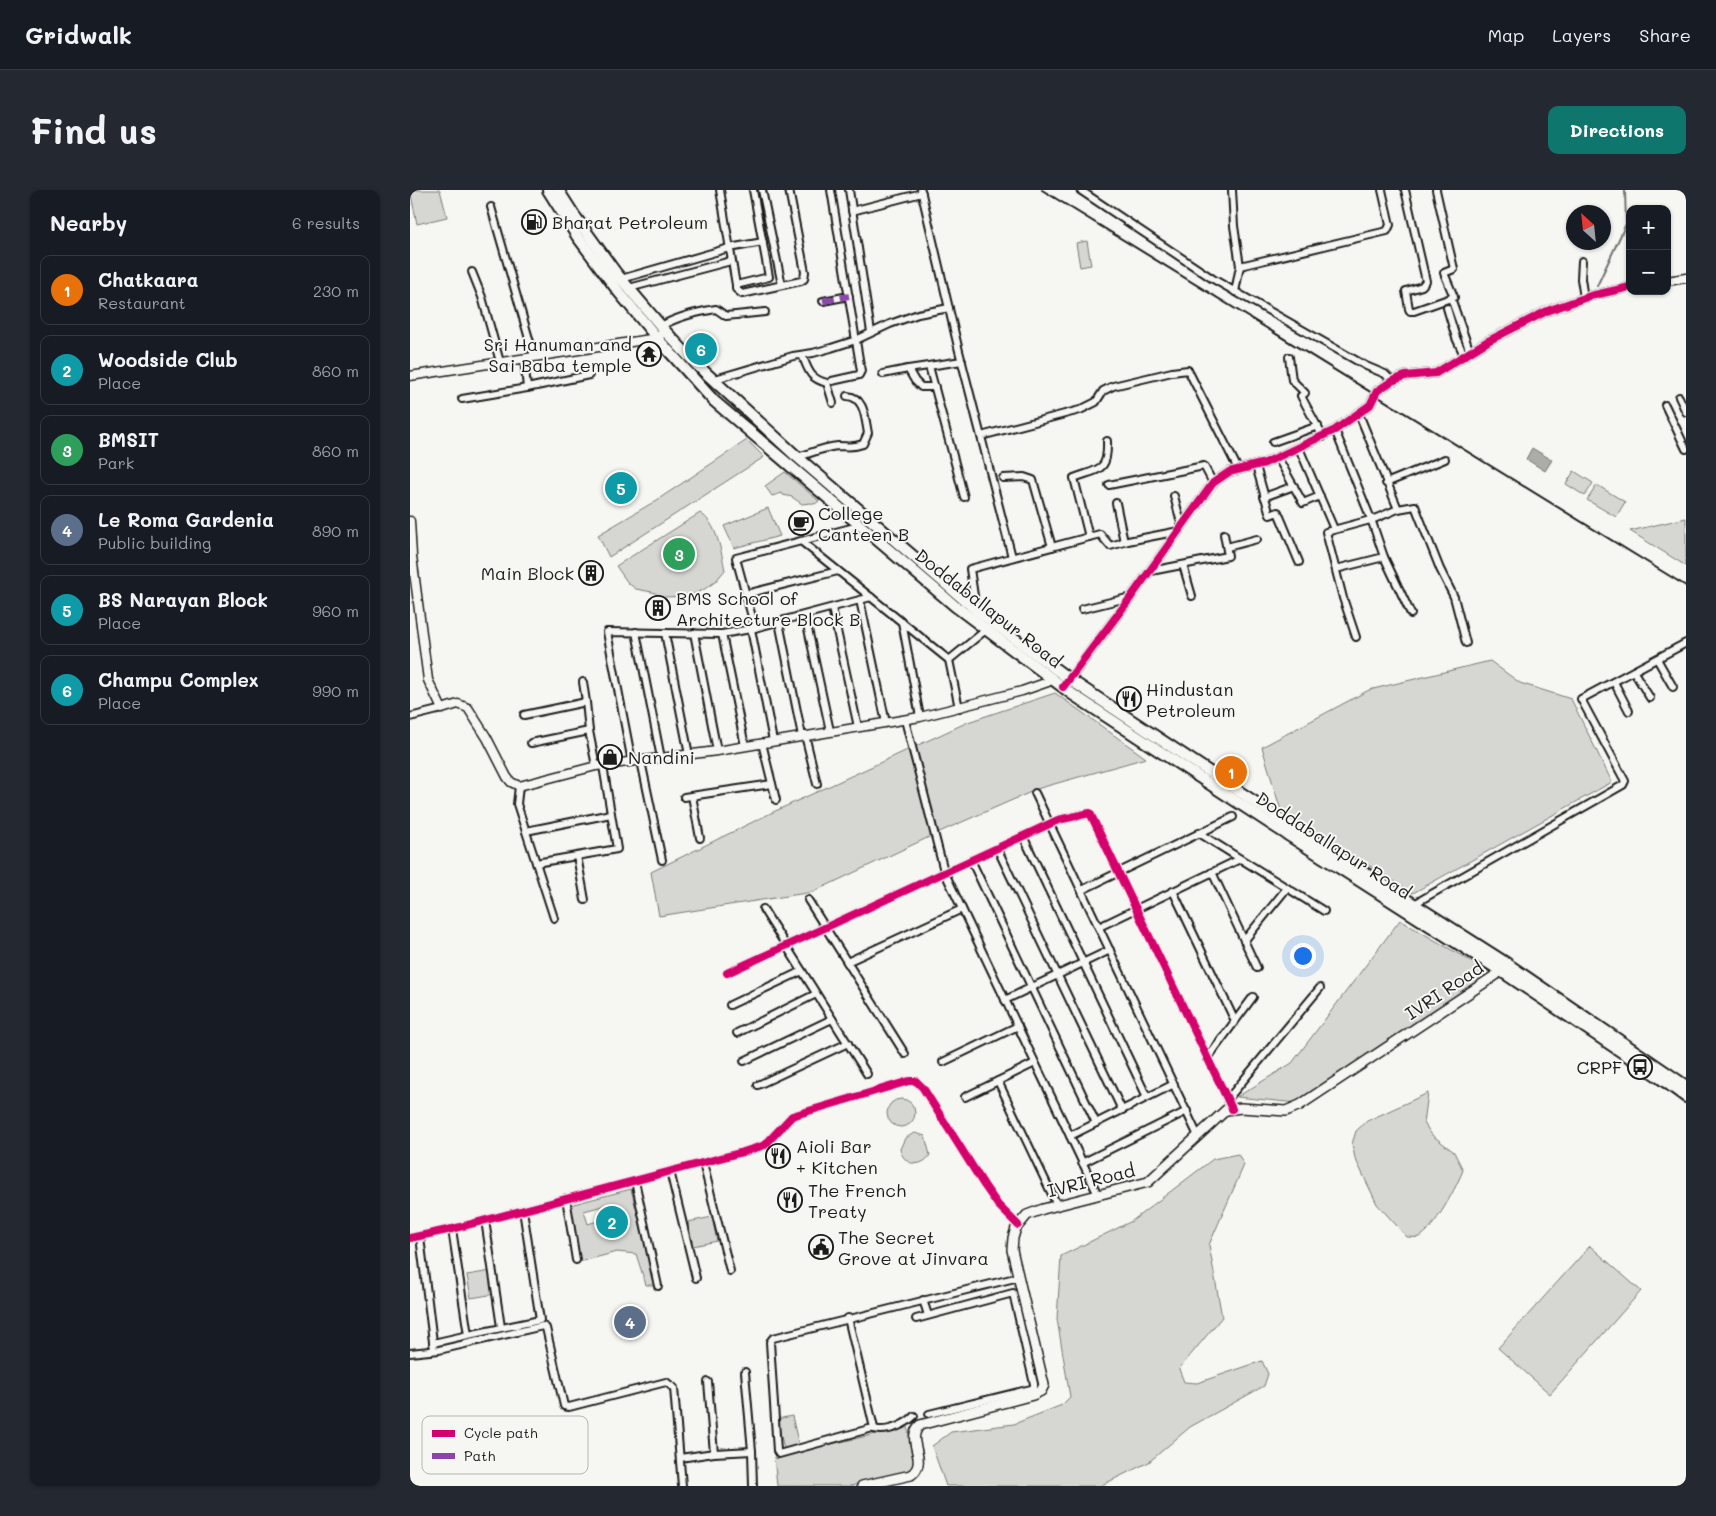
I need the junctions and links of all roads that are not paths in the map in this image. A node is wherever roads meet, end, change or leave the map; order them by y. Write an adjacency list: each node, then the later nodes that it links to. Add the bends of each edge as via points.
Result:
1 (548, 190): 37 (main road, Doddaballapur Road, via 598,265)
2 (558, 190): 24 (main road, Doddaballapur Road)
3 (720, 190): 18 (street)
4 (753, 190): 17 (street)
5 (762, 190): 27 (street)
6 (789, 190): 27 (street, via 805,275 800,281)
7 (831, 190): 31 (street)
8 (849, 190): 16 (street)
9 (1080, 190): 30 (street)
10 (1232, 190): 21 (street)
11 (1382, 190): 21 (street, via 1390,225 1386,231)
12 (1405, 190): 32 (street, via 1426,281 1406,291 1409,309 1414,311)
13 (1436, 190): 32 (street, via 1454,268 1444,273 1454,298)
14 (921, 192): 16 (street); 35 (street)
15 (491, 207): 44 (street)
16 (852, 211): 38 (street)
17 (763, 242): 18 (street); 26 (street, via 769,277)
18 (729, 248): 19 (street); 24 (street)
19 (731, 261): 26 (street); 28 (street)
20 (1582, 261): 33 (street)
21 (1240, 266): 30 (street)
22 (472, 272): 48 (street)
23 (1686, 278): 25 (street)
24 (621, 279): 28 (main road, Doddaballapur Road)
25 (1671, 280)
26 (736, 285): 27 (street, via 736,290 742,294)
27 (782, 285)
28 (629, 288): 37 (main road, Doddaballapur Road)
29 (1626, 288): 33 (street)
30 (1235, 292): 56 (street, via 1385,374)
31 (848, 296): 34 (street); 41 (street)
32 (1451, 298): 39 (street)
33 (1584, 298): 42 (street, via 1547,311)
34 (823, 300)
35 (949, 308): 38 (street, via 918,314); 47 (street)
36 (765, 312): 37 (street, via 726,316 716,309 670,321)
37 (661, 332): 44 (street); 54 (main road, Doddaballapur Road); 123 (main road, Doddaballapur Road, via 714,400 955,606)
38 (871, 332): 41 (street)
39 (1464, 335): 40 (street); 40 (street, via 1457,329 1448,307); 42 (street)
40 (1456, 338): 42 (street)
41 (856, 340): 43 (street); 55 (street, via 860,374)
42 (1467, 354): 56 (street, via 1436,373 1405,376)
43 (802, 355): 54 (street); 62 (street, via 814,378 827,383)
44 (534, 356): 46 (street)
45 (1289, 357): 66 (street, via 1292,380 1305,393 1301,396)
46 (524, 359): 48 (street); 58 (street)
47 (962, 361): 49 (street); 68 (street)
48 (500, 362): 52 (street)
49 (929, 366): 50 (street); 57 (street)
50 (908, 369): 51 (street); 57 (street, via 921,387)
51 (883, 374)
52 (410, 375)
53 (589, 375): 58 (street)
54 (712, 380): 74 (main road, Doddaballapur Road)
55 (832, 381)
56 (1392, 382): 65 (street, via 1378,391 1370,405)
57 (935, 387): 86 (street)
58 (527, 388): 61 (street)
59 (847, 396): 74 (street, via 854,396 861,402 868,433 862,444 853,448 822,449)
60 (1679, 397): 64 (street)
61 (462, 399)
62 (834, 403)
63 (1665, 405): 72 (street)
64 (1686, 412)
65 (1359, 414): 67 (street); 81 (street)
66 (1318, 426): 69 (street); 71 (street)
67 (1335, 430): 69 (street); 90 (street)
68 (981, 436): 78 (street, via 1080,410 1096,402 1113,386 1188,370); 104 (street)
69 (1323, 437): 73 (street)
70 (1107, 441): 96 (street, via 1107,460 1102,468 1074,478)
71 (1273, 442)
72 (1684, 444)
73 (1299, 448): 75 (street); 85 (street)
74 (798, 457): 117 (main road, Doddaballapur Road)
75 (1278, 458): 77 (street); 83 (street)
76 (1445, 459): 81 (street)
77 (1256, 466): 78 (street); 87 (street)
78 (1238, 469): 80 (street)
79 (1004, 478): 101 (street, via 1024,476 1033,480)
80 (1213, 483): 82 (street, via 1204,466); 93 (street)
81 (1386, 483): 89 (street)
82 (1109, 485)
83 (1294, 486): 85 (street, via 1304,503); 87 (street)
84 (1174, 496): 93 (street)
85 (1320, 496): 94 (street)
86 (964, 497)
87 (1264, 497): 105 (street, via 1270,515 1278,512)
88 (1116, 503): 100 (street)
89 (1398, 509): 90 (street); 129 (street, via 1414,506 1417,510 1454,597)
90 (1371, 520): 94 (street); 103 (street)
91 (410, 521): 98 (street)
92 (850, 528): 99 (street)
93 (1181, 529): 100 (street); 109 (street)
94 (1334, 529): 107 (street, via 1326,532)
95 (1224, 534): 102 (street)
96 (1089, 537): 100 (street, via 1100,534 1110,546); 101 (street)
97 (1257, 539): 102 (street)
98 (411, 540): 142 (street, via 428,680)
99 (801, 541): 108 (street); 110 (street, via 736,558)
100 (1124, 542)
101 (1052, 547): 104 (street)
102 (1227, 547): 106 (street, via 1228,556)
103 (1384, 557): 107 (street); 118 (street)
104 (1012, 558): 117 (street, via 970,569)
105 (1299, 562)
106 (1183, 565): 109 (street); 111 (street)
107 (1336, 569): 128 (street)
108 (838, 571): 110 (street); 112 (street)
109 (1150, 571): 113 (street)
110 (746, 594): 122 (street)
111 (1192, 596)
112 (871, 597): 114 (street); 121 (street)
113 (1131, 597): 116 (street); 137 (street)
114 (860, 600): 115 (street); 148 (street)
115 (832, 608): 119 (street); 149 (street)
116 (1082, 608)
117 (976, 610): 134 (main road, Doddaballapur Road)
118 (1411, 614)
119 (805, 615): 120 (street); 151 (street)
120 (779, 622): 122 (street); 152 (street)
121 (902, 622): 132 (street); 146 (street)
122 (753, 629): 127 (street); 153 (street)
123 (987, 629): 132 (street); 134 (main road, Doddaballapur Road)
124 (636, 632): 125 (street); 159 (street); 161 (street, via 606,632)
125 (664, 633): 126 (street); 158 (street)
126 (694, 633): 127 (street); 157 (street)
127 (722, 634): 156 (street)
128 (1356, 637)
129 (1466, 643)
130 (1686, 643): 131 (street)
131 (1657, 659): 133 (street); 138 (street)
132 (949, 660): 141 (street)
133 (1634, 672): 136 (street); 139 (street)
134 (1055, 674): 137 (main road, Doddaballapur Road); 141 (street, via 1048,682)
135 (584, 682): 140 (street)
136 (1614, 682): 143 (street); 191 (street, via 1581,699 1625,783)
137 (1066, 683): 191 (main road, Doddaballapur Road); 204 (main road, Doddaballapur Road, via 1277,828)
138 (1673, 687)
139 (1650, 698)
140 (586, 702): 144 (street); 150 (street)
141 (959, 708): 146 (street)
142 (442, 709): 145 (street); 165 (street, via 458,704 468,708 507,777)
143 (1629, 711)
144 (524, 715)
145 (410, 717)
146 (920, 717): 147 (street)
147 (905, 720): 148 (street); 183 (street)
148 (886, 723): 149 (street)
149 (858, 727): 151 (street)
150 (589, 731): 154 (street); 162 (street)
151 (830, 731): 152 (street)
152 (803, 736): 153 (street); 164 (street)
153 (773, 741): 155 (street)
154 (531, 743)
155 (762, 743): 156 (street); 163 (street)
156 (746, 746): 157 (street)
157 (717, 751): 158 (street)
158 (689, 755): 159 (street)
159 (661, 758): 160 (street)
160 (641, 761): 161 (street); 180 (street)
161 (632, 762): 162 (street)
162 (599, 766): 165 (street); 170 (street)
163 (772, 784): 167 (street); 169 (street)
164 (817, 784)
165 (519, 786): 173 (street, via 517,804)
166 (1035, 793): 172 (street)
167 (692, 796): 168 (street); 176 (street)
168 (684, 798)
169 (776, 800)
170 (611, 814): 173 (street); 178 (street, via 617,849)
171 (1233, 817): 174 (street)
172 (1050, 824): 175 (street); 184 (street, via 1090,813); 187 (street)
173 (526, 831): 182 (street)
174 (1199, 834): 179 (street); 184 (street)
175 (1023, 836): 177 (street); 203 (street)
176 (700, 838)
177 (997, 848): 181 (street); 208 (street)
178 (577, 856): 182 (street); 189 (street)
179 (1240, 859): 185 (street); 186 (street)
180 (662, 860)
181 (971, 860): 183 (street); 209 (street)
182 (536, 863): 196 (street)
183 (944, 871): 193 (street); 197 (street)
184 (1118, 872): 187 (street); 194 (street)
185 (1212, 872): 188 (street); 199 (street)
186 (1287, 888): 195 (street); 199 (street)
187 (1082, 890): 198 (street)
188 (1173, 891): 194 (street); 216 (street)
189 (585, 900)
190 (808, 900): 197 (street)
191 (1414, 904): 204 (main road, Doddaballapur Road)
192 (763, 909): 200 (street)
193 (962, 909): 202 (street); 213 (street)
194 (1135, 909): 198 (street); 221 (street)
195 (1324, 911)
196 (554, 918)
197 (825, 927): 200 (street); 202 (street)
198 (1099, 927): 201 (street)
199 (1244, 941): 205 (street)
200 (786, 945): 206 (street); 207 (street)
201 (1110, 950): 203 (street); 227 (street)
202 (847, 962): 220 (street)
203 (1083, 963): 208 (street); 231 (street)
204 (1503, 967): 229 (main road, Doddaballapur Road); 232 (main road, Doddaballapur Road); 235 (main road, IVRI Road, via 1300,1105 1286,1110)
205 (1257, 968)
206 (802, 971): 211 (street); 214 (street)
207 (727, 973)
208 (1058, 975): 209 (street); 234 (street)
209 (1032, 987): 213 (street); 237 (street)
210 (1320, 988): 233 (street)
211 (816, 994): 215 (street); 218 (street)
212 (1253, 997): 216 (street)
213 (1005, 1000): 217 (street)
214 (730, 1005)
215 (832, 1019): 219 (street); 222 (street)
216 (1235, 1021): 221 (street)
217 (1018, 1026): 223 (street); 224 (street)
218 (737, 1033)
219 (848, 1043): 225 (street); 228 (street)
220 (905, 1054)
221 (1207, 1059): 233 (street)
222 (744, 1061)
223 (943, 1062)
224 (1035, 1063): 226 (street); 238 (street)
225 (867, 1074)
226 (998, 1081): 230 (street); 246 (street)
227 (1174, 1084): 231 (street); 236 (street)
228 (758, 1086)
229 (1686, 1086)
230 (965, 1097)
231 (1147, 1097): 234 (street)
232 (1686, 1097)
233 (1227, 1100): 235 (street)
234 (1122, 1110): 237 (street)
235 (1232, 1110): 239 (main road, IVRI Road, via 1226,1110)
236 (1187, 1111): 239 (street); 241 (street)
237 (1096, 1122): 238 (street)
238 (1070, 1136): 241 (street)
239 (1198, 1136): 244 (main road, IVRI Road, via 1148,1182)
240 (703, 1163): 242 (street); 249 (street, via 765,1146 792,1116 916,1081 993,1198); 254 (street)
241 (1082, 1163): 244 (street)
242 (670, 1171): 243 (street); 256 (street)
243 (634, 1180): 245 (street); 257 (street)
244 (1098, 1195): 246 (main road, IVRI Road)
245 (566, 1198): 247 (street); 253 (street)
246 (1057, 1205): 249 (main road, IVRI Road, via 1027,1215)
247 (523, 1210): 248 (street); 262 (street, via 540,1320)
248 (485, 1220): 250 (street); 262 (street)
249 (1018, 1225): 255 (main road, via 1012,1238 1012,1250)
250 (452, 1229): 251 (street); 263 (street)
251 (420, 1237): 252 (street); 264 (street)
252 (410, 1238)
253 (576, 1260)
254 (730, 1271)
255 (1019, 1277): 258 (street); 268 (main road, via 1044,1385 1033,1396)
256 (696, 1278)
257 (658, 1286)
258 (923, 1300): 259 (street); 260 (street)
259 (928, 1316): 261 (street); 268 (street, via 1013,1293 1034,1387)
260 (848, 1318): 271 (street); 271 (street, via 772,1338 777,1451 779,1454)
261 (916, 1319)
262 (501, 1327): 263 (street)
263 (468, 1335): 264 (street)
264 (434, 1347): 265 (street); 274 (street, via 543,1326 564,1406 666,1382 674,1388)
265 (410, 1353)
266 (745, 1372): 272 (street)
267 (708, 1382): 273 (street)
268 (966, 1409): 269 (street); 270 (main road)
269 (929, 1414)
270 (918, 1427): 271 (street, via 913,1418 894,1428); 277 (main road, via 914,1436 919,1460 915,1472)
271 (874, 1428)
272 (752, 1451): 273 (street); 276 (street)
273 (714, 1453): 274 (street)
274 (680, 1458): 275 (street)
275 (682, 1486)
276 (753, 1486)
277 (862, 1486)

